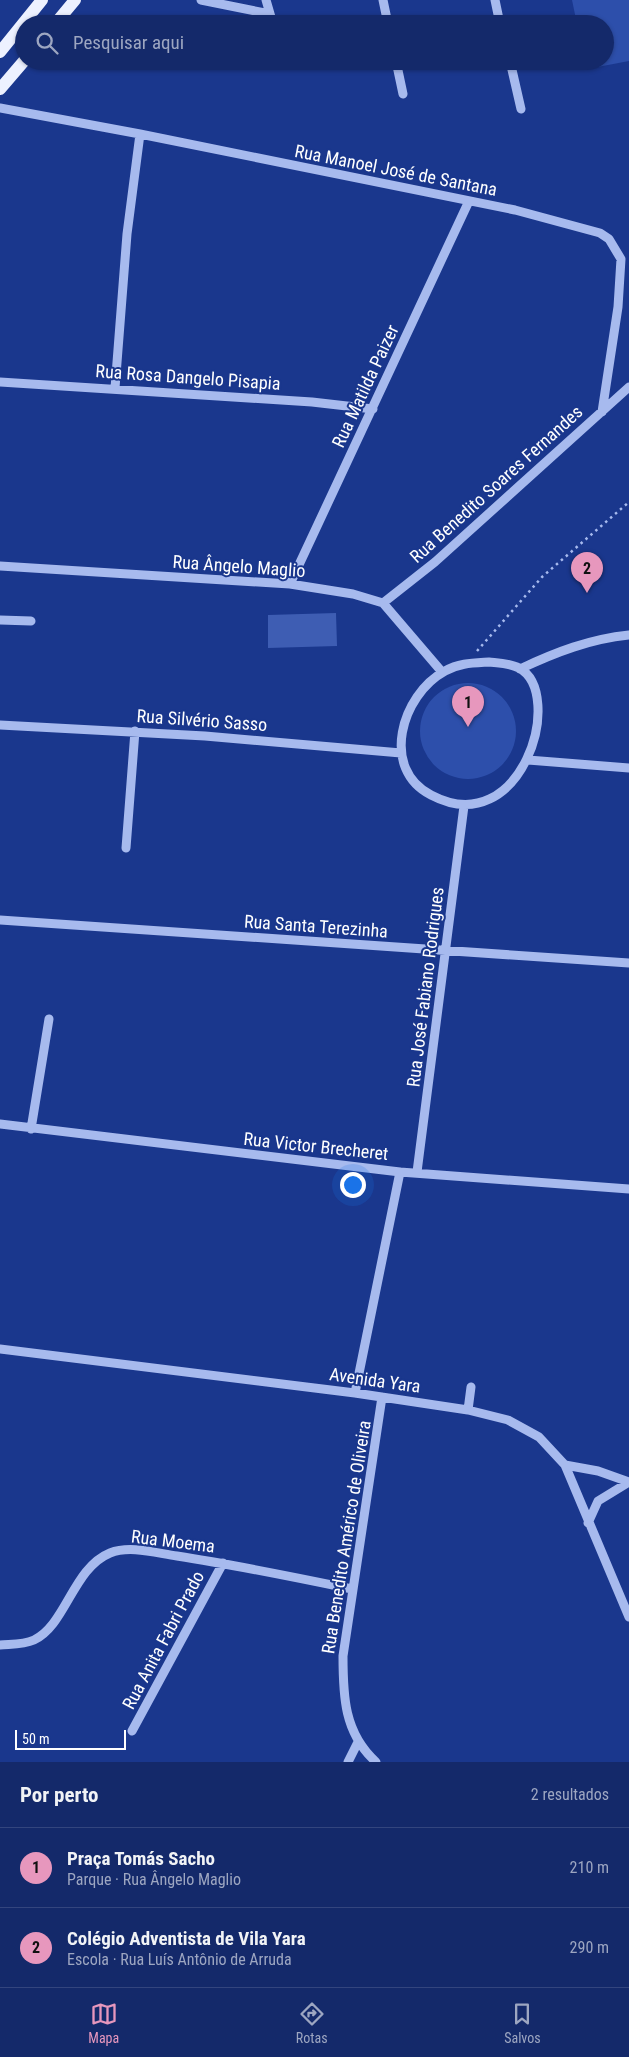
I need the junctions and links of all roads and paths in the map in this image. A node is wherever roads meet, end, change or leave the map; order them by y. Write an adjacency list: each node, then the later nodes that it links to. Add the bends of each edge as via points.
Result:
1 (42, 0): 8 (main road)
2 (75, 0): 9 (main road)
3 (200, 0): 7 (street)
4 (266, 0): 7 (street)
5 (383, 0): 10 (street)
6 (495, 0): 11 (street)
7 (270, 14)
8 (30, 15)
9 (62, 15)
10 (386, 15)
11 (498, 15)
12 (15, 33): 13 (main road)
13 (0, 52)
14 (16, 70): 17 (main road)
15 (398, 70): 18 (street)
16 (512, 70): 20 (street)
17 (0, 89)
18 (403, 94)
19 (0, 108): 21 (street, Rua Manoel José de Santana)
20 (521, 109)
21 (140, 134): 22 (street, Rua Manoel José de Santana); 24 (street, via 127,234)
22 (469, 201): 26 (street, Rua Matilda Paizer); 27 (street, Rua Manoel José de Santana, via 600,233 616,249 621,259 618,307)
23 (0, 382): 24 (street, Rua Rosa Dangelo Pisapia)
24 (115, 388): 26 (street, Rua Rosa Dangelo Pisapia)
25 (629, 388): 27 (street, Rua Benedito Soares Fernandes)
26 (373, 408): 30 (street, Rua Matilda Paizer)
27 (602, 412): 31 (street, Rua Benedito Soares Fernandes, via 435,562)
28 (629, 502): 35 (path, via 542,578)
29 (0, 566): 30 (street, Rua Ângelo Maglio)
30 (290, 584): 31 (street, Rua Ângelo Maglio)
31 (383, 602): 37 (street)
32 (0, 620): 33 (street)
33 (31, 621)
34 (629, 635): 36 (street, via 606,637 560,650)
35 (466, 663): 36 (street, via 489,662); 37 (street)
36 (520, 668): 41 (street, via 535,690 538,707)
37 (442, 672): 40 (street, via 421,691 410,707 401,737)
38 (0, 725): 39 (street, Rua Silvério Sasso)
39 (135, 732): 40 (street, Rua Silvério Sasso); 44 (street)
40 (401, 753): 43 (street, via 406,771 420,788 446,803)
41 (528, 760): 42 (street); 43 (street, via 513,782 495,796)
42 (629, 768)
43 (464, 806): 46 (street, Rua José Fabiano Rodrigues)
44 (126, 848)
45 (0, 920): 46 (street, Rua Santa Terezinha)
46 (447, 952): 47 (street, Rua Santa Terezinha); 52 (street, Rua José Fabiano Rodrigues)
47 (629, 963)
48 (49, 1020): 50 (street)
49 (0, 1124): 50 (street, Rua Victor Brecheret)
50 (31, 1130): 51 (street, Rua Victor Brecheret)
51 (400, 1172): 52 (street, Rua Victor Brecheret); 56 (street)
52 (417, 1172): 53 (street, Rua Victor Brecheret)
53 (629, 1189)
54 (0, 1349): 56 (street, Avenida Yara)
55 (471, 1387): 58 (street)
56 (355, 1392): 57 (street, Avenida Yara)
57 (382, 1398): 58 (street, Avenida Yara); 63 (street, Rua Benedito Américo de Oliveira)
58 (468, 1410): 59 (street, Avenida Yara, via 508,1420 524,1428 539,1437)
59 (565, 1464): 60 (street); 61 (street, Avenida Yara)
60 (629, 1482): 61 (street, via 598,1501)
61 (588, 1523): 64 (street, Avenida Yara)
62 (223, 1563): 63 (street, Rua Moema); 65 (street, Rua Moema, via 141,1551 111,1552 88,1568 55,1620 35,1640); 66 (street, Rua Anita Fabri Prado)
63 (352, 1589): 67 (street, Rua Benedito Américo de Oliveira, via 342,1656 343,1695)
64 (629, 1617)
65 (0, 1645)
66 (132, 1732)
67 (358, 1742): 68 (street); 69 (street, Rua Benedito Américo de Oliveira)
68 (348, 1762)
69 (376, 1762)

